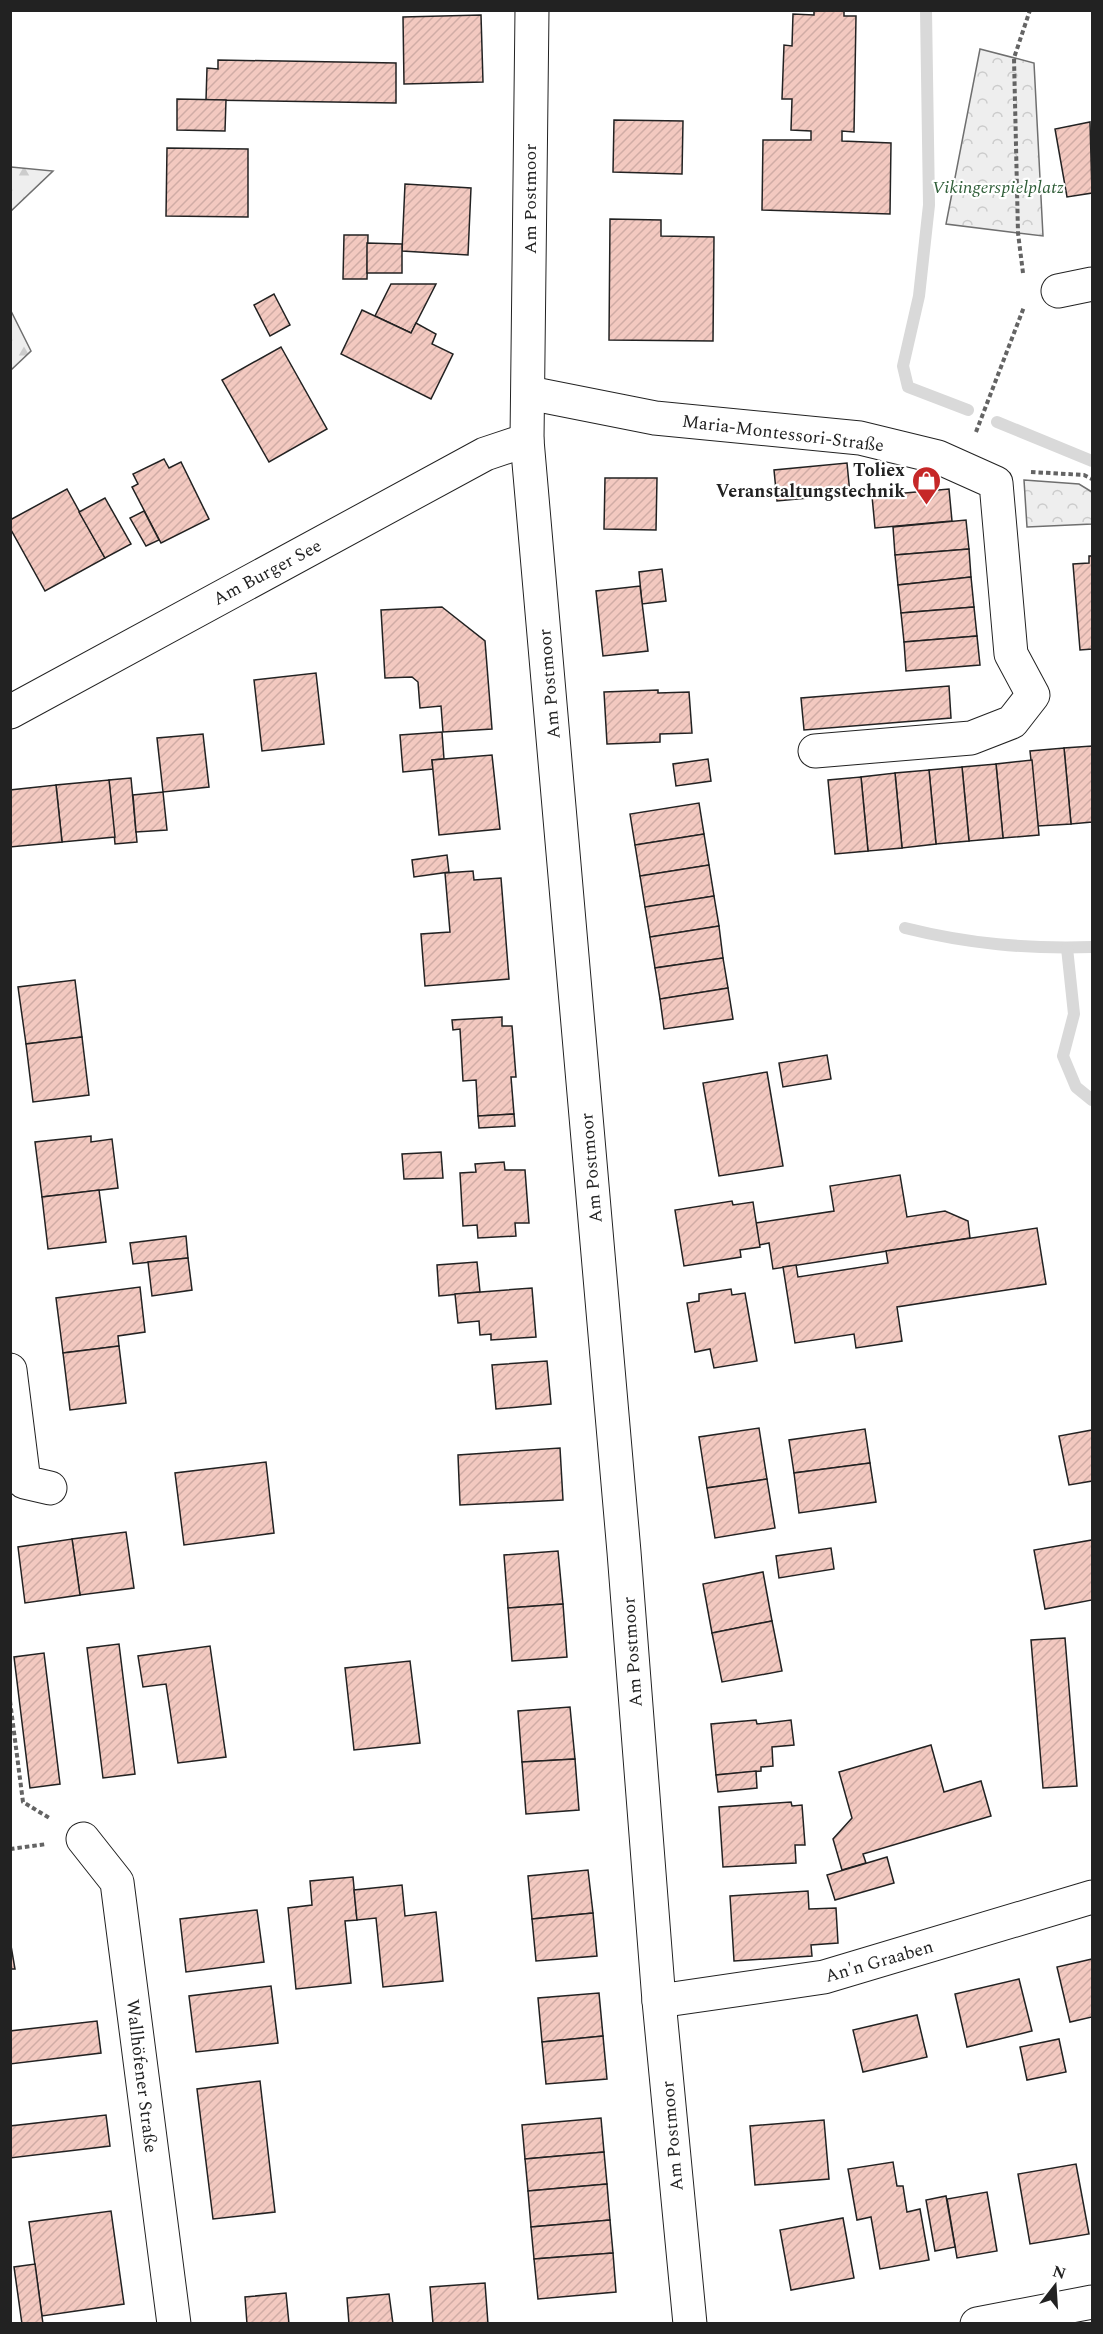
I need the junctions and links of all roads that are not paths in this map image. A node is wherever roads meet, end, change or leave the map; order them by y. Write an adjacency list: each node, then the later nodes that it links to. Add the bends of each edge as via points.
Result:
1 (532, 10): 4 (street, Am Postmoor)
2 (1092, 284): 3 (street)
3 (1059, 291)
4 (529, 393): 5 (street, Am Postmoor); 7 (street, Maria-Montessori-Straße, via 655,418 860,438 938,457 996,483 1011,654 1033,695 1012,722 971,738)
5 (527, 440): 6 (street, Am Burger See, via 485,454); 12 (street, Am Postmoor)
6 (10, 711)
7 (815, 750)
8 (10, 1370): 9 (street, via 24,1482)
9 (50, 1488)
10 (83, 1839): 14 (street, Wallhöfener Straße, via 117,1882)
11 (1092, 1897): 12 (street, An'n Graaben, via 824,1977)
12 (659, 2001): 15 (street, Am Postmoor)
13 (1092, 2302): 16 (street)
14 (174, 2324)
15 (690, 2324)
16 (977, 2324)

